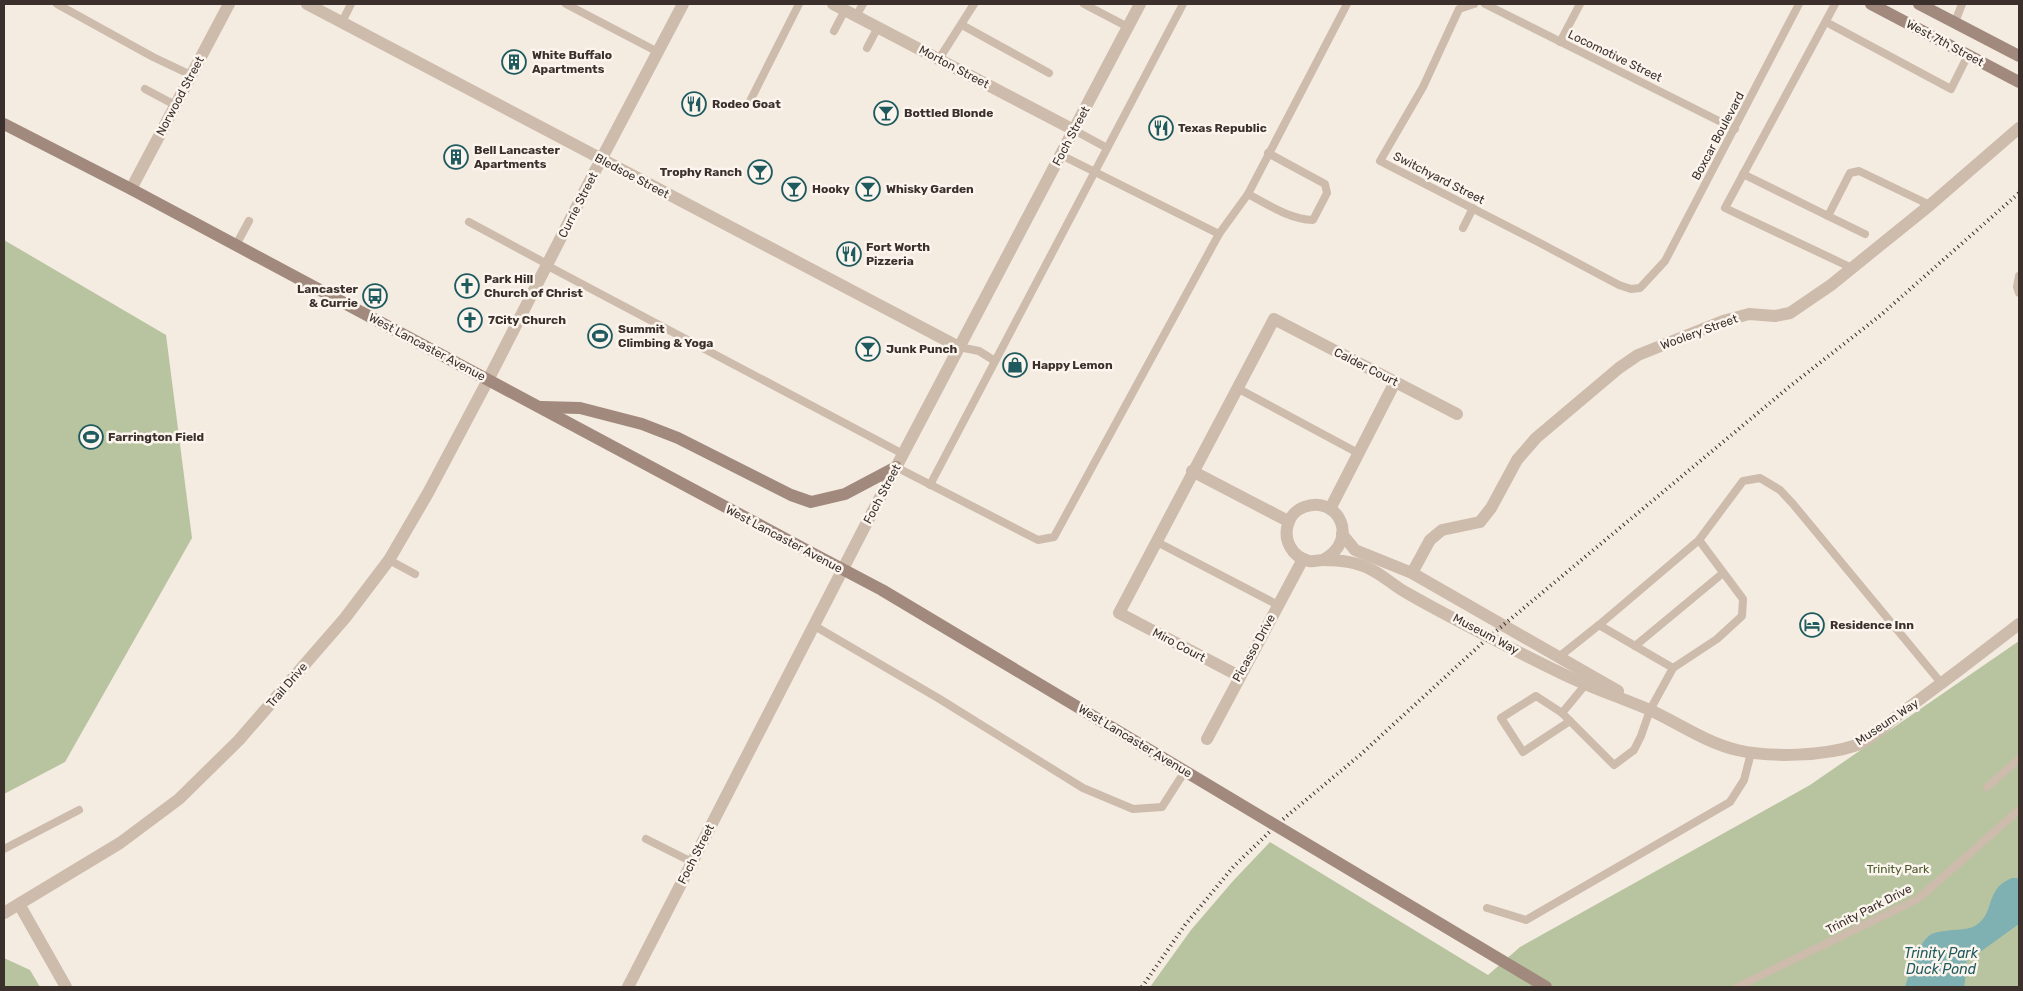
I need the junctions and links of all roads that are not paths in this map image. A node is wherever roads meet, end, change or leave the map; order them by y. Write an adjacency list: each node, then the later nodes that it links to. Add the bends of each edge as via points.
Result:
1 (57, 4): 38 (lane)
2 (229, 4): 38 (street, Norwood Street)
3 (307, 4): 24 (street, Bledsoe Street)
4 (351, 4): 24 (lane)
5 (566, 4): 33 (lane)
6 (683, 4): 33 (street, Currie Street)
7 (799, 4): 41 (lane)
8 (833, 4): 23 (street, Morton Street)
9 (863, 4): 23 (lane)
10 (974, 4): 27 (lane)
11 (1084, 4): 29 (lane)
12 (1140, 4): 29 (street, Foch Street)
13 (1183, 4): 47 (lane)
14 (1347, 4): 48 (lane)
15 (1474, 4): 56 (lane, Switchyard Street, via 1459,9 1423,86 1380,161)
16 (1484, 4): 31 (lane, Locomotive Street)
17 (1580, 4): 31 (lane)
18 (1799, 4): 45 (lane, Boxcar Boulevard)
19 (1835, 4): 25 (lane)
20 (1871, 4): 34 (main road, West 7th Street)
21 (1962, 4): 26 (lane)
22 (1928, 6): 26 (main road, West 7th Street)
23 (851, 13): 28 (street, Morton Street); 30 (lane)
24 (342, 22): 50 (street, Bledsoe Street)
25 (1826, 22): 34 (lane, via 1951,89); 52 (lane)
26 (1955, 22): 35 (main road, West 7th Street)
27 (962, 25): 36 (lane); 37 (lane)
28 (878, 27): 32 (lane); 36 (street, Morton Street)
29 (1128, 27): 46 (street, Foch Street)
30 (834, 31)
31 (1560, 42): 45 (lane, Locomotive Street)
32 (867, 48)
33 (658, 52): 50 (street, Currie Street)
34 (1968, 55): 39 (main road, West 7th Street)
35 (2019, 56)
36 (939, 60): 46 (street, Morton Street)
37 (1049, 73)
38 (191, 76): 42 (street, Norwood Street)
39 (2019, 82)
40 (145, 89): 42 (lane)
41 (750, 101)
42 (175, 105): 53 (street, Norwood Street)
43 (4, 124): 53 (main road, West Lancaster Avenue)
44 (2019, 128): 55 (street, Woolery Street)
45 (1735, 129): 66 (lane, Boxcar Boulevard, via 1665,261)
46 (1074, 130): 47 (lane); 49 (street, Foch Street)
47 (1107, 148): 51 (lane)
48 (1268, 153): 54 (lane); 54 (lane, via 1325,184 1328,193 1313,220 1283,213)
49 (1061, 155): 51 (lane); 69 (street, Foch Street)
50 (601, 160): 64 (street, Currie Street); 69 (street, Bledsoe Street)
51 (1094, 172): 61 (lane); 70 (lane)
52 (1743, 174): 57 (lane); 65 (lane, via 1724,208)
53 (131, 189): 63 (main road, West Lancaster Avenue)
54 (1248, 194): 61 (lane)
55 (1930, 205): 57 (lane, via 1859,171 1850,173); 65 (street, Woolery Street)
56 (1473, 208): 60 (lane); 66 (lane, Switchyard Street, via 1619,285 1640,288)
57 (1828, 216): 62 (lane)
58 (249, 221): 63 (lane)
59 (469, 222): 64 (lane)
60 (1463, 228)
61 (1219, 234): 80 (lane, via 1054,537 1038,540)
62 (1866, 234)
63 (236, 245): 71 (main road, West Lancaster Avenue)
64 (547, 264): 71 (street, Currie Street); 76 (lane)
65 (1852, 268): 90 (street, Woolery Street, via 1790,313 1775,316 1749,314 1722,321 1638,355 1619,368 1536,438 1517,460 1480,522 1442,530 1430,540)
66 (1652, 276)
67 (2019, 276): 68 (lane)
68 (2019, 293)
69 (958, 347): 70 (lane, via 979,352); 76 (street, Foch Street)
70 (995, 361): 80 (lane)
71 (488, 380): 74 (main road, West Lancaster Avenue); 87 (street, Trail Drive)
72 (1395, 382): 73 (street, Calder Court, via 1274,319); 75 (street, Calder Court); 77 (street)
73 (1237, 388): 77 (lane); 79 (street)
74 (538, 407): 78 (main road, via 580,408 642,424 811,502 845,494); 108 (main road, West Lancaster Avenue, bridge, via 882,590)
75 (1457, 414)
76 (903, 454): 78 (street, Foch Street)
77 (1358, 454): 81 (street)
78 (896, 466): 80 (lane); 94 (street, Foch Street)
79 (1192, 472): 82 (street); 85 (street)
80 (930, 485)
81 (1330, 509): 82 (street, via 1305,506); 83 (street, via 1337,514)
82 (1288, 521): 86 (street, via 1287,542 1292,551)
83 (1342, 534): 88 (street, via 1338,548); 90 (street, Museum Way, via 1355,550)
84 (1699, 540): 89 (lane); 95 (lane); 101 (lane, via 1743,481 1760,478 1780,490 1793,504)
85 (1157, 542): 92 (lane); 99 (street, Miro Court, via 1119,613)
86 (1303, 559): 88 (street, via 1312,562); 92 (street, Picasso Drive)
87 (389, 560): 91 (lane); 115 (street, Trail Drive, via 345,618 239,740 179,799 120,842)
88 (1323, 560): 100 (street, Museum Way, via 1370,568 1413,596)
89 (1723, 572): 96 (lane); 98 (lane, via 1743,599 1742,616 1717,638)
90 (1412, 573): 97 (street, Museum Way)
91 (415, 574)
92 (1278, 605): 99 (street, Picasso Drive)
93 (2019, 624): 101 (street, Museum Way)
94 (813, 625): 108 (lane, via 1083,788 1133,809 1162,807); 114 (street, Foch Street)
95 (1598, 625): 96 (lane); 97 (lane)
96 (1635, 646): 98 (lane)
97 (1560, 656): 102 (street, Museum Way)
98 (1673, 668): 102 (lane)
99 (1239, 676): 105 (street, Picasso Drive)
100 (1586, 684): 102 (street, Museum Way); 103 (lane)
101 (1942, 684): 106 (street, Museum Way, via 1858,745 1807,755)
102 (1650, 710): 104 (lane, via 1634,750 1614,765); 106 (street, Museum Way, via 1719,744)
103 (1562, 713): 104 (lane); 104 (lane, via 1536,696 1500,718 1523,752)
104 (1570, 721)
105 (1207, 739)
106 (1752, 752): 116 (lane, via 1744,780 1730,802 1526,920)
107 (2019, 759): 109 (lane)
108 (1185, 771): 120 (main road, West Lancaster Avenue, bridge)
109 (1987, 787)
110 (79, 810): 113 (lane)
111 (2019, 810): 121 (lane, Trinity Park Drive, via 1918,899)
112 (646, 839): 114 (lane)
113 (4, 849)
114 (692, 862): 119 (street, Foch Street)
115 (19, 904): 117 (street, Trail Drive); 118 (street)
116 (1488, 908)
117 (4, 913)
118 (66, 987)
119 (628, 987)
120 (1546, 987)
121 (1736, 987)

